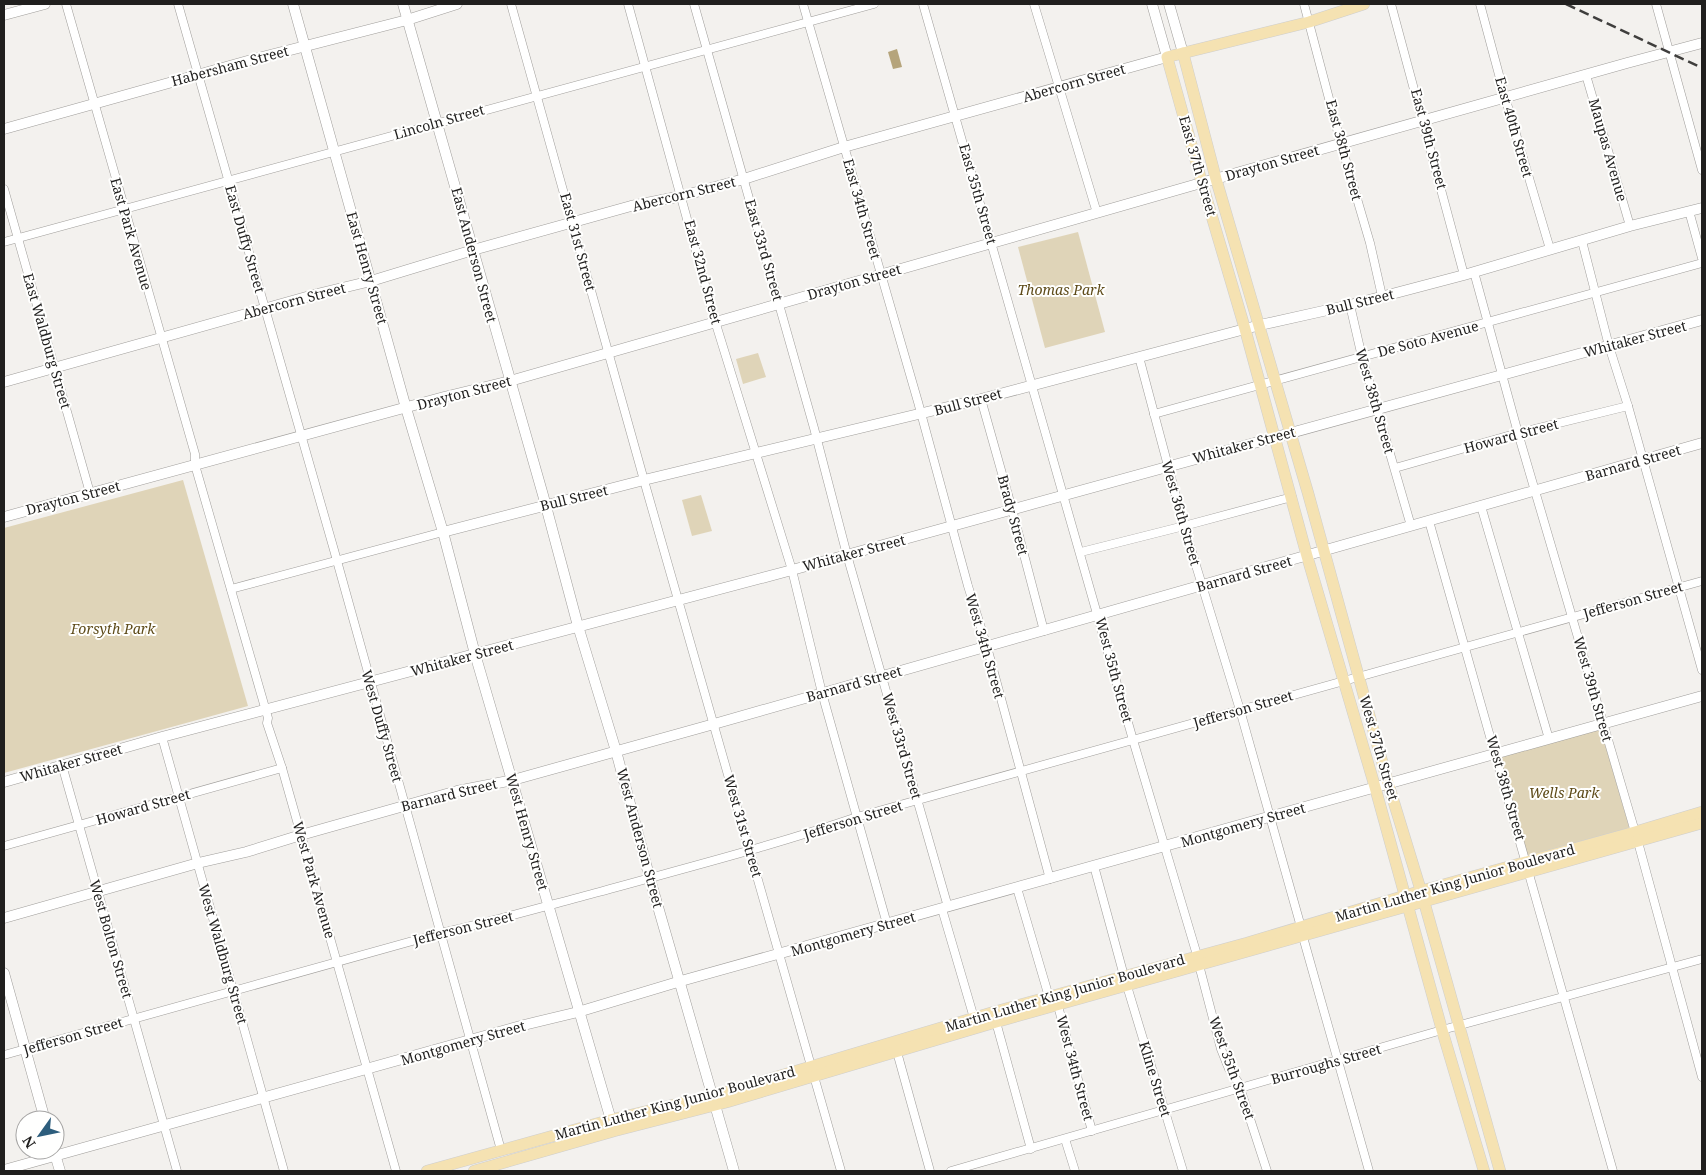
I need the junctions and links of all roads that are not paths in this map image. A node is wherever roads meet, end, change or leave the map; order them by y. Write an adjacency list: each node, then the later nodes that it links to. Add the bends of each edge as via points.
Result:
1 (44, 4): 21 (main road)
2 (66, 4): 37 (street, East Park Avenue)
3 (178, 4): 33 (street, East Duffy Street)
4 (293, 4): 26 (main road, East Henry Street)
5 (403, 4): 22 (main road, East Anderson Street)
6 (457, 4): 22 (main road, Habersham Street)
7 (511, 4): 35 (street, East 31st Street)
8 (628, 4): 31 (street, East 32nd Street)
9 (694, 4): 27 (street, East 33rd Street)
10 (803, 4): 23 (street, East 34th Street)
11 (874, 4): 23 (street, Lincoln Street)
12 (923, 4): 38 (street, East 35th Street)
13 (1034, 4): 34 (street)
14 (1152, 4): 30 (main road, East 37th Street)
15 (1169, 4): 29 (main road, East 37th Street)
16 (1304, 4): 24 (street, East 38th Street)
17 (1364, 4): 24 (main road, Abercorn Street)
18 (1392, 4): 39 (street, East 39th Street)
19 (1480, 4): 36 (street, East 40th Street)
20 (1656, 4): 28 (street)
21 (4, 15)
22 (407, 20): 26 (main road, Habersham Street); 40 (main road, East Anderson Street)
23 (808, 22): 27 (street, Lincoln Street); 43 (street, East 34th Street)
24 (1309, 22): 29 (main road, Abercorn Street); 42 (street, East 38th Street)
25 (1702, 43): 28 (main road, Drayton Street)
26 (305, 46): 33 (main road, Habersham Street); 44 (main road, East Henry Street)
27 (707, 50): 31 (street, Lincoln Street); 46 (street, East 33rd Street)
28 (1670, 52): 32 (main road, Drayton Street); 45 (street)
29 (1183, 53): 30 (main road, Abercorn Street); 47 (main road, East 37th Street)
30 (1167, 57): 34 (main road, Abercorn Street); 49 (main road, East 37th Street)
31 (645, 66): 35 (street, Lincoln Street); 51 (street, East 32nd Street)
32 (1586, 74): 36 (main road, Drayton Street); 57 (street, Maupas Avenue)
33 (199, 75): 37 (main road, Habersham Street); 48 (street, East Duffy Street)
34 (1058, 87): 38 (main road, Abercorn Street); 55 (street)
35 (537, 96): 40 (street, Lincoln Street); 56 (street, East 31st Street)
36 (1505, 97): 39 (main road, Drayton Street); 62 (street, East 40th Street)
37 (94, 104): 41 (main road, Habersham Street); 53 (street, East Park Avenue)
38 (956, 116): 43 (main road, Abercorn Street); 61 (street, East 35th Street)
39 (1423, 120): 42 (main road, Drayton Street); 66 (street, East 39th Street)
40 (437, 122): 44 (street, Lincoln Street); 63 (main road, East Anderson Street)
41 (4, 129)
42 (1341, 144): 47 (main road, Drayton Street); 70 (street, East 38th Street)
43 (844, 147): 46 (main road, Abercorn Street); 67 (street, East 34th Street)
44 (334, 151): 48 (street, Lincoln Street); 68 (main road, East Henry Street)
45 (1702, 170)
46 (744, 179): 51 (main road, Abercorn Street); 71 (street, East 33rd Street)
47 (1216, 179): 49 (main road, Drayton Street); 77 (main road, East 37th Street)
48 (229, 180): 53 (street, Lincoln Street); 73 (street, East Duffy Street)
49 (1202, 183): 55 (main road, Drayton Street); 78 (main road, East 37th Street)
50 (4, 189): 58 (street, East Waldburg Street)
51 (682, 196): 56 (main road, Abercorn Street, via 631,206); 75 (street, East 32nd Street)
52 (1702, 208): 54 (main road, Bull Street)
53 (124, 209): 58 (street, Lincoln Street); 79 (street, East Park Avenue)
54 (1689, 212): 57 (main road, Bull Street); 64 (street)
55 (1097, 213): 61 (main road, Drayton Street)
56 (573, 223): 63 (main road, Abercorn Street); 81 (street, East 31st Street)
57 (1630, 226): 59 (main road, Bull Street)
58 (17, 238): 60 (street, Lincoln Street); 84 (street, East Waldburg Street)
59 (1582, 240): 62 (main road, Bull Street); 69 (street)
60 (4, 242)
61 (992, 242): 67 (main road, Drayton Street); 89 (street, East 35th Street)
62 (1550, 249): 66 (main road, Bull Street)
63 (473, 250): 68 (main road, Abercorn Street); 86 (main road, East Anderson Street)
64 (1702, 258)
65 (1702, 263): 69 (street, De Soto Avenue)
66 (1469, 273): 70 (main road, Bull Street); 76 (street, West 39th Street)
67 (880, 274): 71 (main road, Drayton Street); 95 (street, East 34th Street)
68 (371, 281): 73 (main road, Abercorn Street); 93 (main road, East Henry Street)
69 (1594, 293): 76 (street, De Soto Avenue); 80 (street)
70 (1382, 296): 72 (main road, Bull Street)
71 (779, 303): 75 (main road, Drayton Street); 101 (street, East 33rd Street)
72 (1350, 305): 77 (main road, Bull Street); 83 (street, West 38th Street)
73 (265, 309): 79 (main road, Abercorn Street); 99 (street, East Duffy Street)
74 (1702, 320): 80 (main road, Whitaker Street)
75 (716, 321): 81 (main road, Drayton Street); 103 (street, East 32nd Street)
76 (1488, 323): 83 (street, De Soto Avenue); 85 (street, West 39th Street)
77 (1260, 325): 78 (main road, Bull Street); 87 (main road, West 37th Street)
78 (1245, 329): 82 (main road, Bull Street); 90 (main road, West 37th Street)
79 (161, 338): 84 (main road, Abercorn Street); 105 (street, East Park Avenue)
80 (1609, 346): 85 (main road, Whitaker Street); 92 (street)
81 (608, 352): 86 (main road, Drayton Street); 108 (street, East 31st Street)
82 (1140, 357): 89 (main road, Bull Street); 96 (street, West 36th Street)
83 (1362, 357): 87 (street, De Soto Avenue); 94 (street, West 38th Street)
84 (54, 368): 88 (main road, Abercorn Street); 110 (street, East Waldburg Street)
85 (1502, 375): 94 (main road, Whitaker Street); 98 (street, West 39th Street)
86 (510, 381): 93 (main road, Drayton Street); 113 (main road, East Anderson Street)
87 (1274, 381): 90 (street, De Soto Avenue); 97 (main road, West 37th Street)
88 (4, 382)
89 (1032, 384): 91 (main road, Bull Street); 111 (street, West 35th Street)
90 (1259, 385): 96 (street, De Soto Avenue); 100 (main road, West 37th Street)
91 (980, 399): 95 (main road, Bull Street); 115 (street, Brady Street)
92 (1628, 406): 98 (street, Howard Street); 104 (street)
93 (406, 408): 99 (main road, Drayton Street); 121 (main road, East Henry Street)
94 (1377, 409): 97 (main road, Whitaker Street); 107 (street, West 38th Street)
95 (921, 414): 101 (main road, Bull Street); 118 (street, West 34th Street)
96 (1154, 414): 106 (street, West 36th Street)
97 (1290, 433): 100 (main road, Whitaker Street); 122 (main road, West 37th Street)
98 (1518, 433): 107 (street, Howard Street); 109 (street, West 39th Street)
99 (301, 436): 105 (main road, Drayton Street); 126 (street, East Duffy Street)
100 (1274, 437): 106 (main road, Whitaker Street); 112 (main road, West 37th Street)
101 (817, 439): 103 (main road, Bull Street); 124 (street, West 33rd Street)
102 (1702, 443): 104 (main road, Barnard Street)
103 (756, 453): 108 (main road, Bull Street); 127 (street, East 32nd Street)
104 (1643, 460): 109 (main road, Barnard Street); 131 (street)
105 (195, 464): 110 (main road, Drayton Street); 129 (street, East Park Avenue)
106 (1167, 466): 111 (main road, Whitaker Street); 119 (street, West 36th Street)
107 (1395, 468): 120 (street, West 38th Street)
108 (644, 480): 113 (main road, Bull Street); 132 (street, West 31st Street)
109 (1536, 492): 114 (main road, Barnard Street); 134 (street, West 39th Street)
110 (90, 493): 116 (main road, Drayton Street)
111 (1064, 495): 115 (main road, Whitaker Street); 123 (street, West 35th Street)
112 (1292, 497): 119 (street); 125 (main road, West 37th Street)
113 (546, 505): 121 (main road, Bull Street); 135 (main road, West Anderson Street)
114 (1481, 506): 117 (main road, Barnard Street); 137 (street)
115 (1012, 509): 118 (main road, Whitaker Street); 136 (street, Brady Street)
116 (4, 517)
117 (1429, 521): 120 (main road, Barnard Street); 139 (street, West 38th Street)
118 (951, 526): 124 (main road, Whitaker Street); 138 (street, West 34th Street)
119 (1184, 526): 123 (street); 130 (street, West 36th Street)
120 (1411, 526): 122 (main road, Barnard Street)
121 (443, 532): 126 (street, Bull Street); 140 (main road, West Henry Street)
122 (1324, 550): 125 (main road, Barnard Street); 143 (main road, West 37th Street)
123 (1080, 552): 133 (street, West 35th Street)
124 (847, 555): 127 (main road, Whitaker Street); 142 (street, West 33rd Street)
125 (1307, 556): 130 (main road, Barnard Street); 144 (main road, West 37th Street)
126 (336, 561): 129 (street, Bull Street); 145 (street, West Duffy Street)
127 (792, 570): 132 (main road, Whitaker Street); 146 (street, East 32nd Street)
128 (1702, 581): 131 (street, Jefferson Street)
129 (230, 585): 149 (street, West Park Avenue)
130 (1201, 586): 133 (main road, Barnard Street); 148 (street, West 36th Street)
131 (1679, 588): 134 (street, Jefferson Street); 141 (street)
132 (678, 599): 135 (main road, Whitaker Street); 150 (street, West 31st Street)
133 (1098, 615): 136 (main road, Barnard Street); 154 (street, West 35th Street)
134 (1572, 617): 137 (street, Jefferson Street); 151 (street, West 39th Street)
135 (578, 626): 140 (main road, Whitaker Street); 155 (main road, West Anderson Street)
136 (1044, 631): 138 (main road, Barnard Street)
137 (1519, 632): 139 (street, Jefferson Street); 153 (street)
138 (987, 647): 142 (main road, Barnard Street); 159 (street, West 34th Street)
139 (1465, 647): 143 (street, Jefferson Street); 156 (street, West 38th Street)
140 (475, 654): 145 (main road, Whitaker Street); 160 (main road, West Henry Street)
141 (1702, 670)
142 (882, 677): 146 (main road, Barnard Street); 165 (street, West 33rd Street)
143 (1359, 677): 144 (street, Jefferson Street); 162 (main road, West 37th Street)
144 (1343, 682): 148 (street, Jefferson Street); 163 (main road, West 37th Street)
145 (370, 683): 149 (main road, Whitaker Street); 166 (street, West Duffy Street)
146 (822, 693): 150 (main road, Barnard Street); 168 (street, East 32nd Street)
147 (1702, 696): 151 (main road, Montgomery Street)
148 (1240, 710): 154 (street, Jefferson Street); 169 (street, West 36th Street)
149 (266, 711): 152 (main road, Whitaker Street); 158 (street, West Park Avenue)
150 (714, 724): 155 (main road, Barnard Street); 176 (street, West 31st Street)
151 (1603, 724): 153 (main road, Montgomery Street); 173 (street, West 39th Street)
152 (162, 737): 157 (main road, Whitaker Street); 164 (street, West Waldburg Street)
153 (1549, 739): 156 (main road, Montgomery Street)
154 (1133, 740): 159 (street, Jefferson Street); 175 (street, West 35th Street)
155 (616, 751): 160 (main road, Barnard Street); 180 (main road, West Anderson Street)
156 (1496, 754): 162 (main road, Montgomery Street); 179 (street, West 38th Street)
157 (62, 765): 161 (main road, Whitaker Street); 171 (street, West Bolton Street)
158 (282, 768): 164 (street, Howard Street); 172 (street, West Park Avenue)
159 (1020, 772): 165 (street, Jefferson Street); 181 (street, West 34th Street)
160 (512, 780): 166 (main road, Barnard Street); 186 (main road, West Henry Street)
161 (4, 782)
162 (1388, 783): 163 (main road, Montgomery Street); 184 (main road, West 37th Street)
163 (1375, 787): 169 (main road, Montgomery Street); 185 (main road, West 37th Street)
164 (179, 797): 171 (street, Howard Street); 177 (street, West Waldburg Street)
165 (918, 800): 168 (street, Jefferson Street); 187 (street, West 33rd Street)
166 (405, 805): 172 (main road, Barnard Street); 191 (street, West Duffy Street)
167 (1702, 812): 173 (main road, Martin Luther King Junior Boulevard)
168 (857, 817): 176 (street, Jefferson Street); 189 (street, East 32nd Street)
169 (1270, 818): 175 (main road, Montgomery Street); 190 (street, West 36th Street)
170 (1702, 823): 173 (main road, Martin Luther King Junior Boulevard)
171 (79, 825): 174 (street, Howard Street); 183 (street, West Bolton Street)
172 (301, 835): 177 (main road, Barnard Street); 195 (street, West Park Avenue)
173 (1636, 837): 179 (main road, Martin Luther King Junior Boulevard); 196 (street, West 39th Street)
174 (4, 846)
175 (1164, 847): 178 (main road, Montgomery Street); 194 (street, West 35th Street)
176 (750, 850): 180 (street, Jefferson Street); 192 (street, West 31st Street)
177 (198, 863): 183 (main road, Barnard Street); 200 (street, West Waldburg Street)
178 (1094, 866): 181 (main road, Montgomery Street); 199 (street, Kline Street)
179 (1528, 866): 184 (main road, Martin Luther King Junior Boulevard); 202 (street, West 38th Street)
180 (650, 879): 186 (street, Jefferson Street); 198 (main road, West Anderson Street)
181 (1050, 879): 182 (main road, Montgomery Street)
182 (1017, 888): 187 (main road, Montgomery Street); 201 (street)
183 (98, 891): 188 (main road, Barnard Street); 207 (street, West Bolton Street)
184 (1422, 896): 185 (main road, Martin Luther King Junior Boulevard); 209 (main road, West 37th Street)
185 (1406, 901): 190 (main road, Martin Luther King Junior Boulevard); 210 (main road, West 37th Street)
186 (549, 906): 191 (street, Jefferson Street); 205 (main road, West Henry Street)
187 (945, 908): 189 (main road, Montgomery Street); 206 (street, West 33rd Street)
188 (4, 918)
189 (887, 924): 192 (main road, Montgomery Street)
190 (1302, 932): 194 (main road, Martin Luther King Junior Boulevard); 215 (street, West 36th Street)
191 (441, 933): 195 (street, Jefferson Street); 211 (street, West Duffy Street)
192 (780, 954): 198 (main road, Montgomery Street); 217 (street, West 31st Street)
193 (1702, 959): 196 (street, Burroughs Street)
194 (1198, 960): 199 (main road, Martin Luther King Junior Boulevard); 219 (street, West 35th Street, via 1221,1049)
195 (337, 962): 200 (street, Jefferson Street); 216 (street, West Park Avenue)
196 (1671, 968): 202 (street, Burroughs Street); 218 (street, West 39th Street)
197 (4, 973): 203 (main road)
198 (681, 981): 205 (main road, Montgomery Street); 221 (main road, West Anderson Street)
199 (1126, 981): 201 (main road, Martin Luther King Junior Boulevard); 204 (main road, Martin Luther King Junior Boulevard); 223 (street, Kline Street)
200 (234, 991): 207 (street, Jefferson Street); 220 (street, West Waldburg Street)
201 (1049, 996): 206 (main road, Martin Luther King Junior Boulevard)
202 (1564, 998): 209 (street, Burroughs Street); 248 (street, West 38th Street)
203 (8, 1006): 212 (main road)
204 (1058, 1006): 208 (main road, Martin Luther King Junior Boulevard); 226 (street, West 34th Street)
205 (578, 1012): 211 (main road, Montgomery Street); 224 (main road, West Henry Street)
206 (974, 1018): 217 (main road, Martin Luther King Junior Boulevard)
207 (134, 1019): 212 (street, Jefferson Street); 225 (street, West Bolton Street)
208 (996, 1022): 213 (main road, Martin Luther King Junior Boulevard); 228 (street)
209 (1458, 1026): 210 (street, Burroughs Street); 247 (main road, West 37th Street)
210 (1442, 1030): 215 (street, Burroughs Street); 246 (main road, West 37th Street)
211 (471, 1040): 216 (main road, Montgomery Street); 229 (street, West Duffy Street)
212 (25, 1049): 214 (street, Jefferson Street); 222 (main road)
213 (897, 1052): 217 (main road, Martin Luther King Junior Boulevard); 240 (street)
214 (4, 1055)
215 (1336, 1061): 219 (street, Burroughs Street); 245 (street, West 36th Street)
216 (367, 1069): 220 (main road, Montgomery Street); 235 (street, West Park Avenue)
217 (812, 1070): 221 (main road, Martin Luther King Junior Boulevard); 239 (street, West 31st Street)
218 (1702, 1078)
219 (1240, 1088): 223 (street, Burroughs Street); 244 (street, West 35th Street)
220 (264, 1098): 225 (main road, Montgomery Street); 234 (street, West Waldburg Street)
221 (714, 1100): 224 (main road, Martin Luther King Junior Boulevard); 238 (main road, West Anderson Street)
222 (42, 1110)
223 (1165, 1111): 226 (street, Burroughs Street); 243 (street, Kline Street)
224 (612, 1125): 229 (main road, Martin Luther King Junior Boulevard); 237 (main road, Martin Luther King Junior Boulevard)
225 (164, 1126): 230 (main road, Montgomery Street); 233 (street, West Bolton Street)
226 (1092, 1131): 227 (street, Burroughs Street)
227 (1065, 1140): 228 (street, Burroughs Street); 242 (street)
228 (1031, 1149): 241 (street, Burroughs Street)
229 (501, 1150): 236 (main road, Martin Luther King Junior Boulevard)
230 (65, 1151)
231 (34, 1160): 232 (main road, Montgomery Street)
232 (4, 1170)
233 (177, 1171)
234 (284, 1171)
235 (396, 1171)
236 (427, 1171)
237 (474, 1171)
238 (734, 1171)
239 (841, 1171)
240 (930, 1171)
241 (951, 1171)
242 (1075, 1171)
243 (1183, 1171)
244 (1267, 1171)
245 (1369, 1171)
246 (1484, 1171)
247 (1500, 1171)
248 (1613, 1171)

